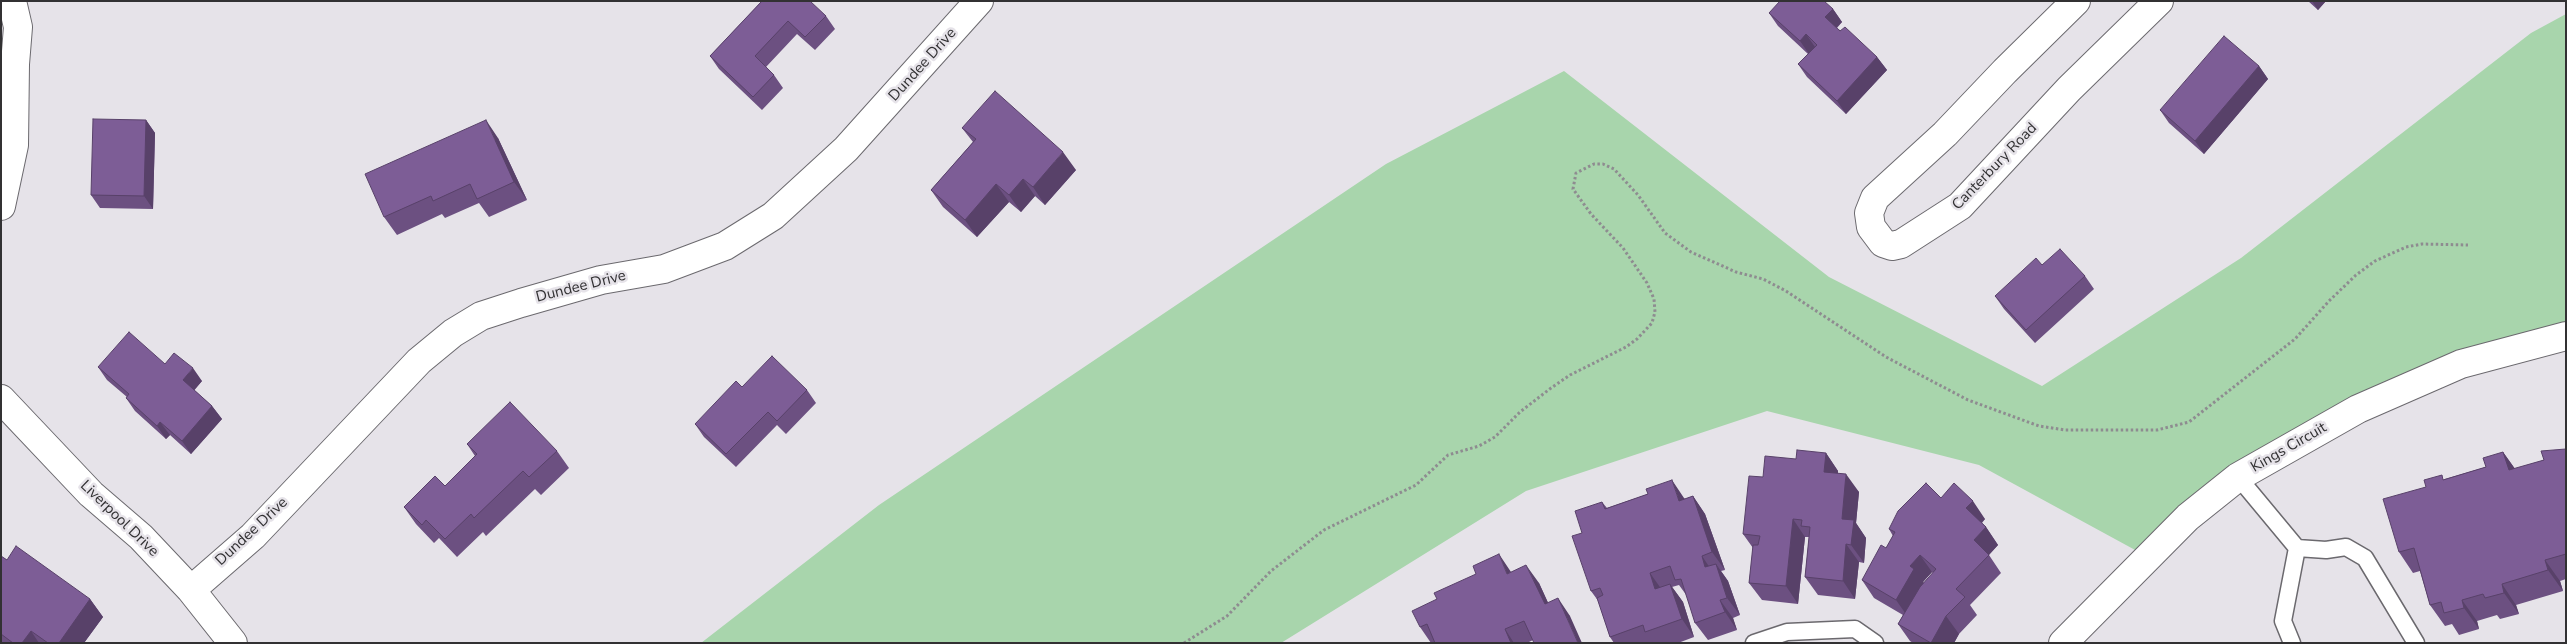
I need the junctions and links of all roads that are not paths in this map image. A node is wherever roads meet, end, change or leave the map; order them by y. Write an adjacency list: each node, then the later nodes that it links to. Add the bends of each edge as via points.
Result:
1 (12, 1): 5 (street, via 18,27)
2 (979, 1): 12 (street, Dundee Drive, via 846,150 773,216 725,246 664,269 601,280 481,316 419,361 253,536)
3 (2076, 1): 4 (street, Canterbury Road, via 1945,134 1875,198 1869,213 1872,227 1883,243 1901,244 1960,206 2070,88)
4 (2159, 1)
5 (15, 64): 6 (street); 7 (street, via 14,145)
6 (1, 94)
7 (1, 206)
8 (2566, 336): 10 (street, Kings Circuit, via 2461,364 2358,409)
9 (1, 399): 12 (street, Liverpool Drive, via 91,494 141,538)
10 (2238, 477): 11 (lane); 16 (street, Kings Circuit, via 2188,518)
11 (2297, 548): 17 (lane, via 2283,621); 18 (lane, via 2326,550 2346,547 2365,558)
12 (190, 590): 13 (street, Liverpool Drive)
13 (233, 643)
14 (1754, 643): 15 (lane, via 1787,632 1855,629)
15 (1875, 643)
16 (2063, 643)
17 (2292, 643)
18 (2416, 643)

